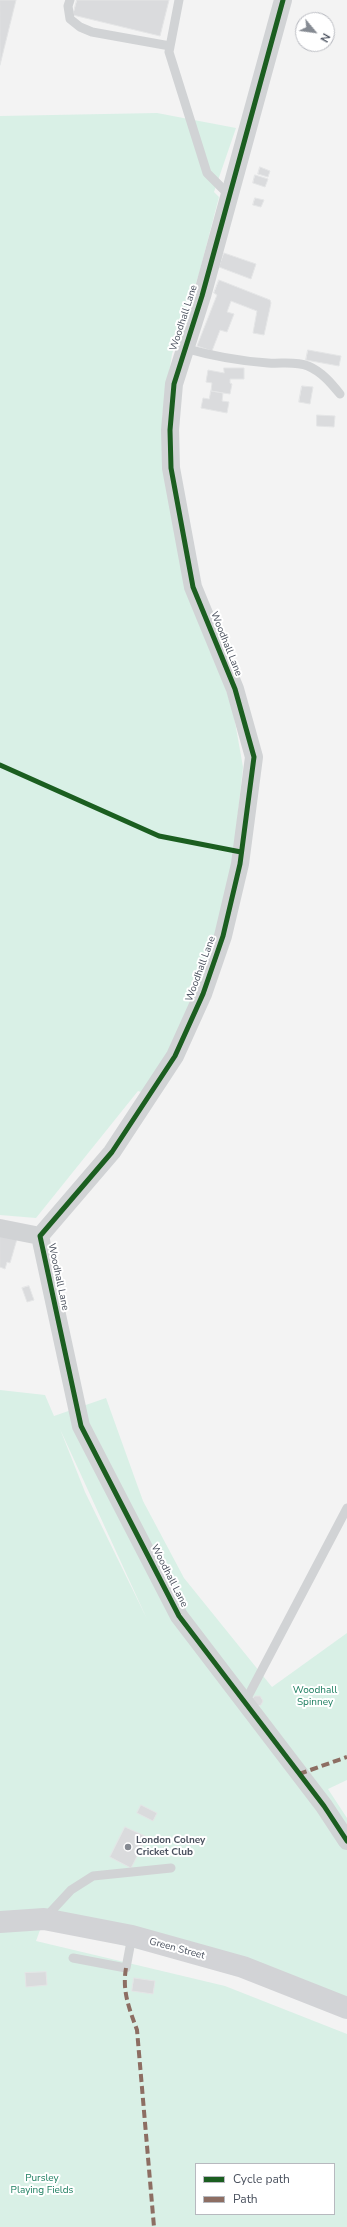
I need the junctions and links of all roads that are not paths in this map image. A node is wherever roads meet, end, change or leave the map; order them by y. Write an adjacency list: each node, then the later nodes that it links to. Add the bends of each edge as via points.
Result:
1 (70, 0): 4 (lane, via 70,19 80,27 92,32)
2 (179, 0): 4 (lane)
3 (282, 0): 5 (street, Woodhall Lane)
4 (170, 46): 5 (lane, via 169,52 207,173)
5 (228, 194): 6 (street, Woodhall Lane, via 202,296)
6 (184, 348): 7 (lane, via 212,356 307,366 326,378); 9 (street, Woodhall Lane, via 174,384 170,430 171,468 193,587 235,689 254,757 240,864 220,943 203,994 175,1056 112,1152)
7 (340, 394)
8 (0, 1228): 9 (street)
9 (40, 1236): 11 (street, Woodhall Lane, via 81,1426 179,1616)
10 (347, 1508): 11 (lane)
11 (245, 1702): 12 (street, Woodhall Lane, via 324,1806)
12 (347, 1841)
13 (171, 1868): 14 (lane, via 93,1876 70,1890)
14 (44, 1919): 15 (main road, Green Street); 16 (main road, Green Street)
15 (0, 1922)
16 (132, 1936): 17 (lane, via 126,1968); 18 (main road, Green Street, via 243,1967)
17 (73, 1958)
18 (347, 2008)

